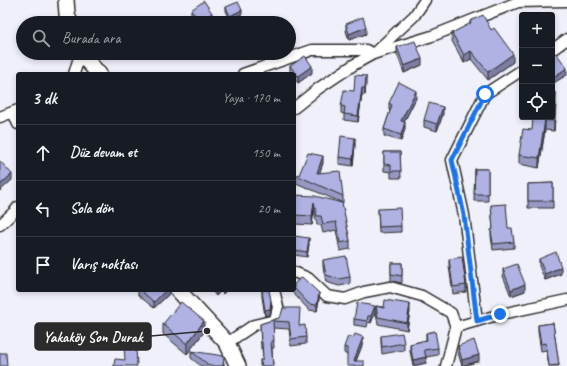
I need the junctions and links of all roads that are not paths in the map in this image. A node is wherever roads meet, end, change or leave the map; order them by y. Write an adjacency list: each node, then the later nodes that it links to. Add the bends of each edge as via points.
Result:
1 (66, 0): 4 (street)
2 (425, 0): 7 (street, via 414,16)
3 (567, 1): 7 (street, via 518,2 432,36)
4 (68, 16)
5 (567, 40): 6 (street)
6 (555, 48)
7 (373, 54): 8 (street, via 366,50 312,50); 16 (street, via 319,88)
8 (296, 56)
9 (78, 60): 12 (street)
10 (86, 60): 13 (street)
11 (283, 60): 14 (street)
12 (75, 72)
13 (97, 72)
14 (249, 72)
15 (519, 72): 25 (street, via 485,94 452,160 464,215)
16 (296, 106)
17 (16, 111): 18 (street)
18 (0, 117)
19 (16, 210): 20 (street)
20 (0, 225)
21 (296, 273): 26 (street, via 308,278 326,296 345,299 390,287 422,296 451,313)
22 (180, 292): 27 (street)
23 (274, 292): 27 (street, via 278,307 275,320 254,325)
24 (567, 300): 25 (street)
25 (477, 321): 26 (street)
26 (456, 327): 29 (street)
27 (227, 343): 28 (street)
28 (238, 366)
29 (446, 366)

